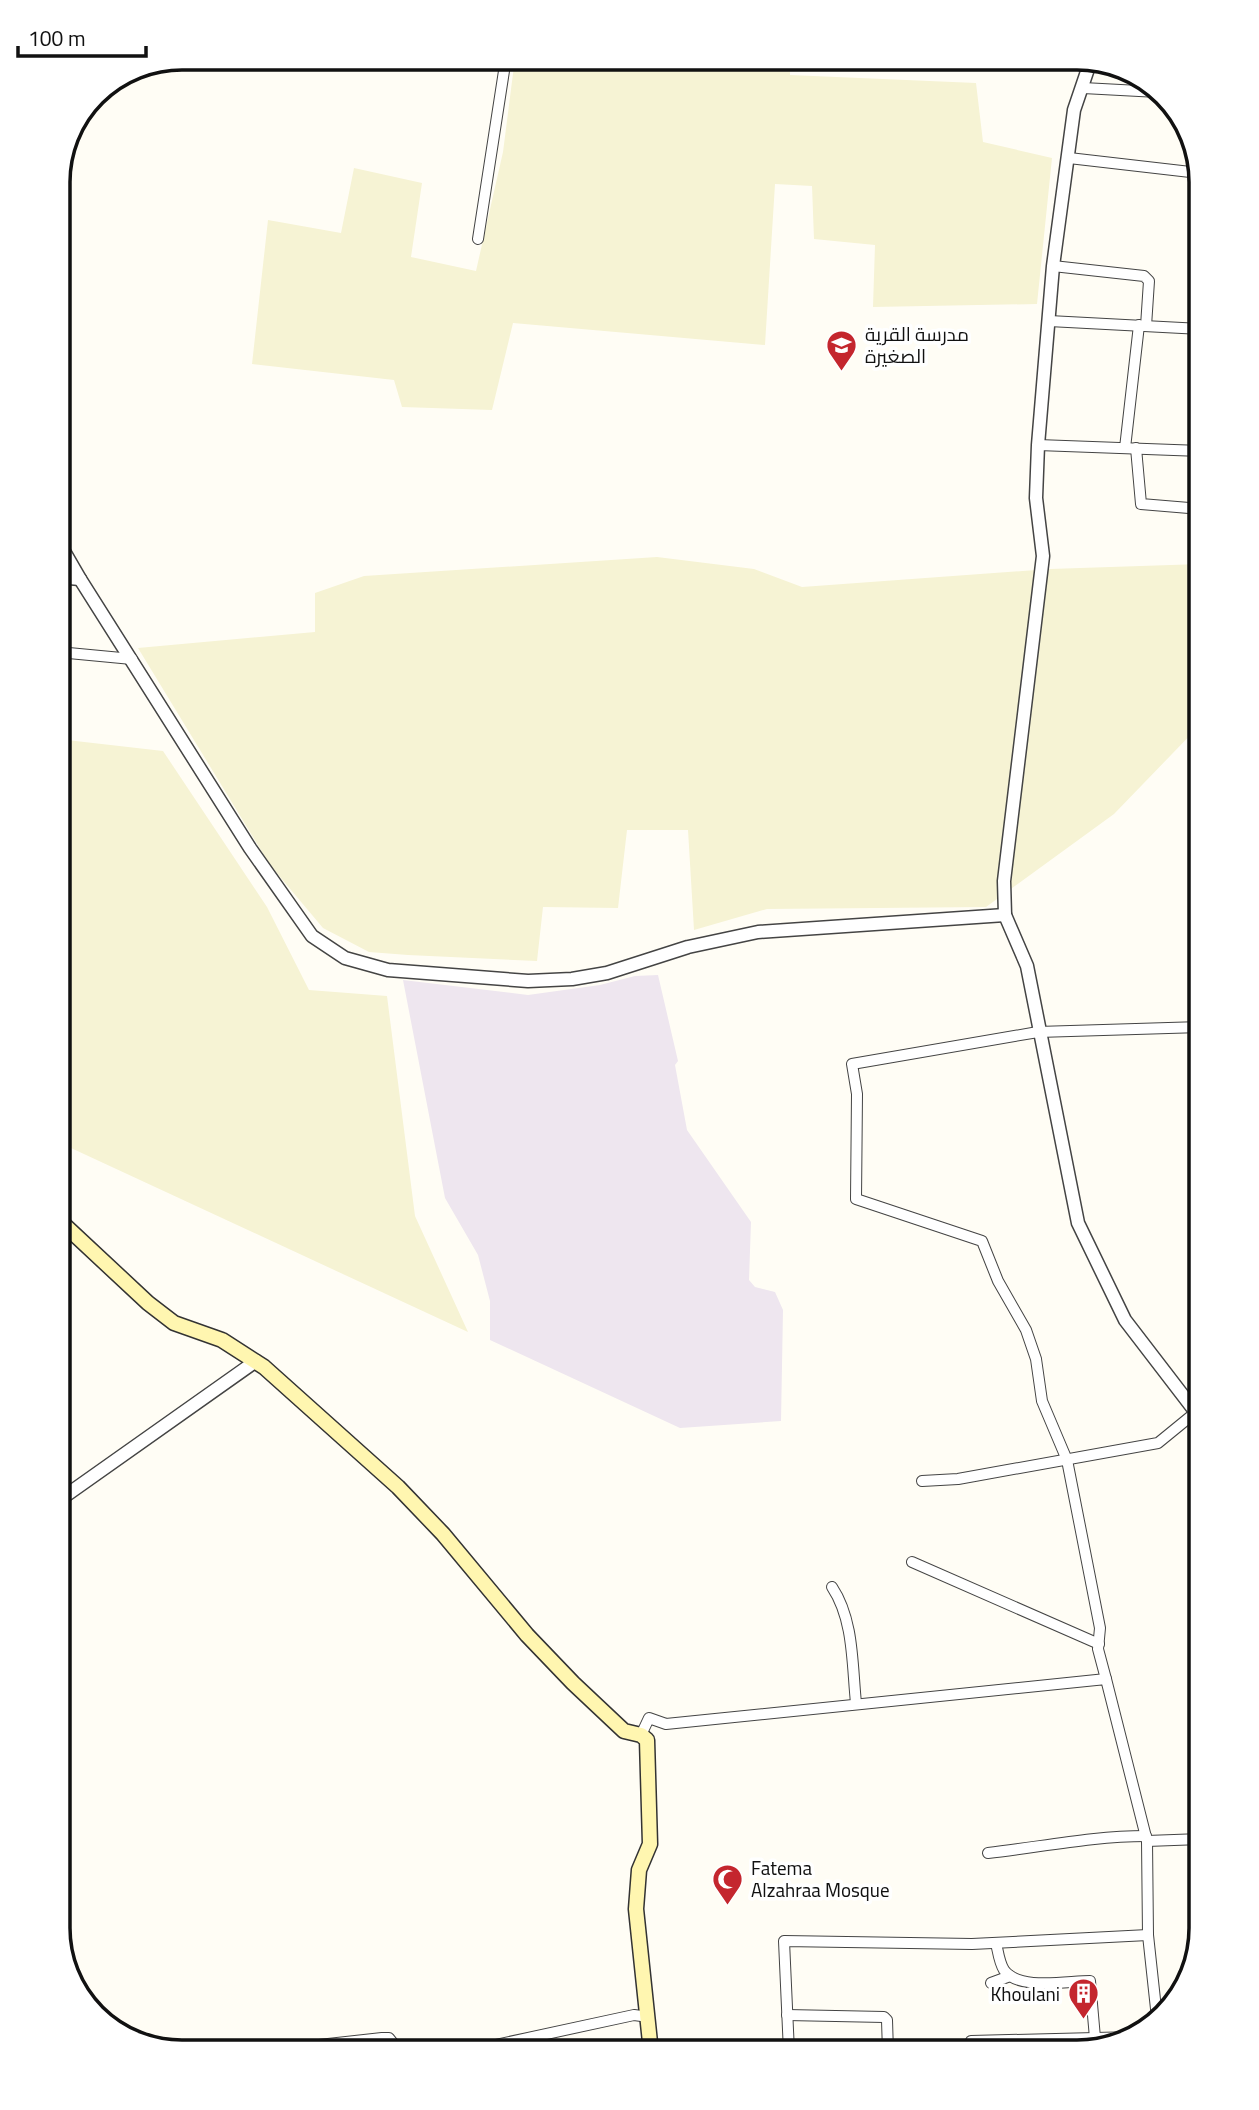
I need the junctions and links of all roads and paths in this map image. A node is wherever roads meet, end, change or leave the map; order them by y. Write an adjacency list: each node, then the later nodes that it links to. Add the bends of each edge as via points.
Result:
1 (504, 70): 7 (street)
2 (1088, 71): 3 (street)
3 (1083, 88): 4 (street); 5 (street, via 1074,110)
4 (1142, 91)
5 (1069, 158): 6 (street); 8 (street)
6 (1188, 172)
7 (478, 239)
8 (1053, 266): 9 (street); 10 (street, via 1144,276 1149,281)
9 (1049, 321): 10 (street); 12 (street)
10 (1142, 326): 11 (street); 13 (street)
11 (1189, 328)
12 (1038, 445): 13 (street); 21 (street, via 1036,498 1043,556 1004,881)
13 (1130, 448): 14 (street); 15 (street, via 1140,504)
14 (1189, 450)
15 (1189, 508)
16 (70, 562): 18 (street)
17 (70, 578): 18 (street)
18 (80, 579): 20 (street)
19 (70, 653): 20 (street)
20 (132, 659): 21 (street, via 250,848 312,936 345,958 388,970 528,981 572,979 758,932)
21 (1005, 915): 23 (street, via 1027,966)
22 (1189, 1027): 23 (street)
23 (1038, 1032): 26 (street, via 1078,1223 1125,1320); 28 (street, via 852,1064 857,1094 856,1199 982,1241 1026,1330 1042,1401)
24 (70, 1230): 25 (main road, via 167,1318 222,1340)
25 (256, 1361): 30 (street); 36 (main road, via 398,1487 527,1635 601,1710 624,1731)
26 (1189, 1403)
27 (1189, 1421): 28 (street, via 1158,1443)
28 (1067, 1460): 29 (street); 33 (street, via 1100,1628)
29 (922, 1481)
30 (70, 1492)
31 (912, 1562): 33 (street)
32 (832, 1587): 35 (street, via 841,1601 849,1634)
33 (1099, 1644): 34 (street)
34 (1106, 1679): 35 (street); 37 (street)
35 (856, 1703): 36 (street, via 666,1724 649,1718)
36 (641, 1735): 46 (main road, via 648,1744 650,1844 639,1870 636,1909)
37 (1147, 1838): 38 (street); 39 (street, via 1101,1836); 40 (street)
38 (1189, 1839)
39 (988, 1853)
40 (1148, 1935): 41 (street); 44 (street)
41 (996, 1943): 42 (street, via 1002,1968); 45 (street, via 784,1941)
42 (1010, 1976): 43 (street); 47 (street, via 1027,1982 1090,1981)
43 (991, 1983)
44 (1156, 2007)
45 (787, 2015): 53 (street); 54 (street, via 884,2017)
46 (649, 2017): 51 (street, via 634,2015); 52 (main road)
47 (1096, 2038): 48 (street); 55 (street)
48 (1099, 2038)
49 (364, 2040): 50 (street)
50 (391, 2040)
51 (518, 2040)
52 (650, 2040)
53 (788, 2040)
54 (887, 2040)
55 (1013, 2040)

